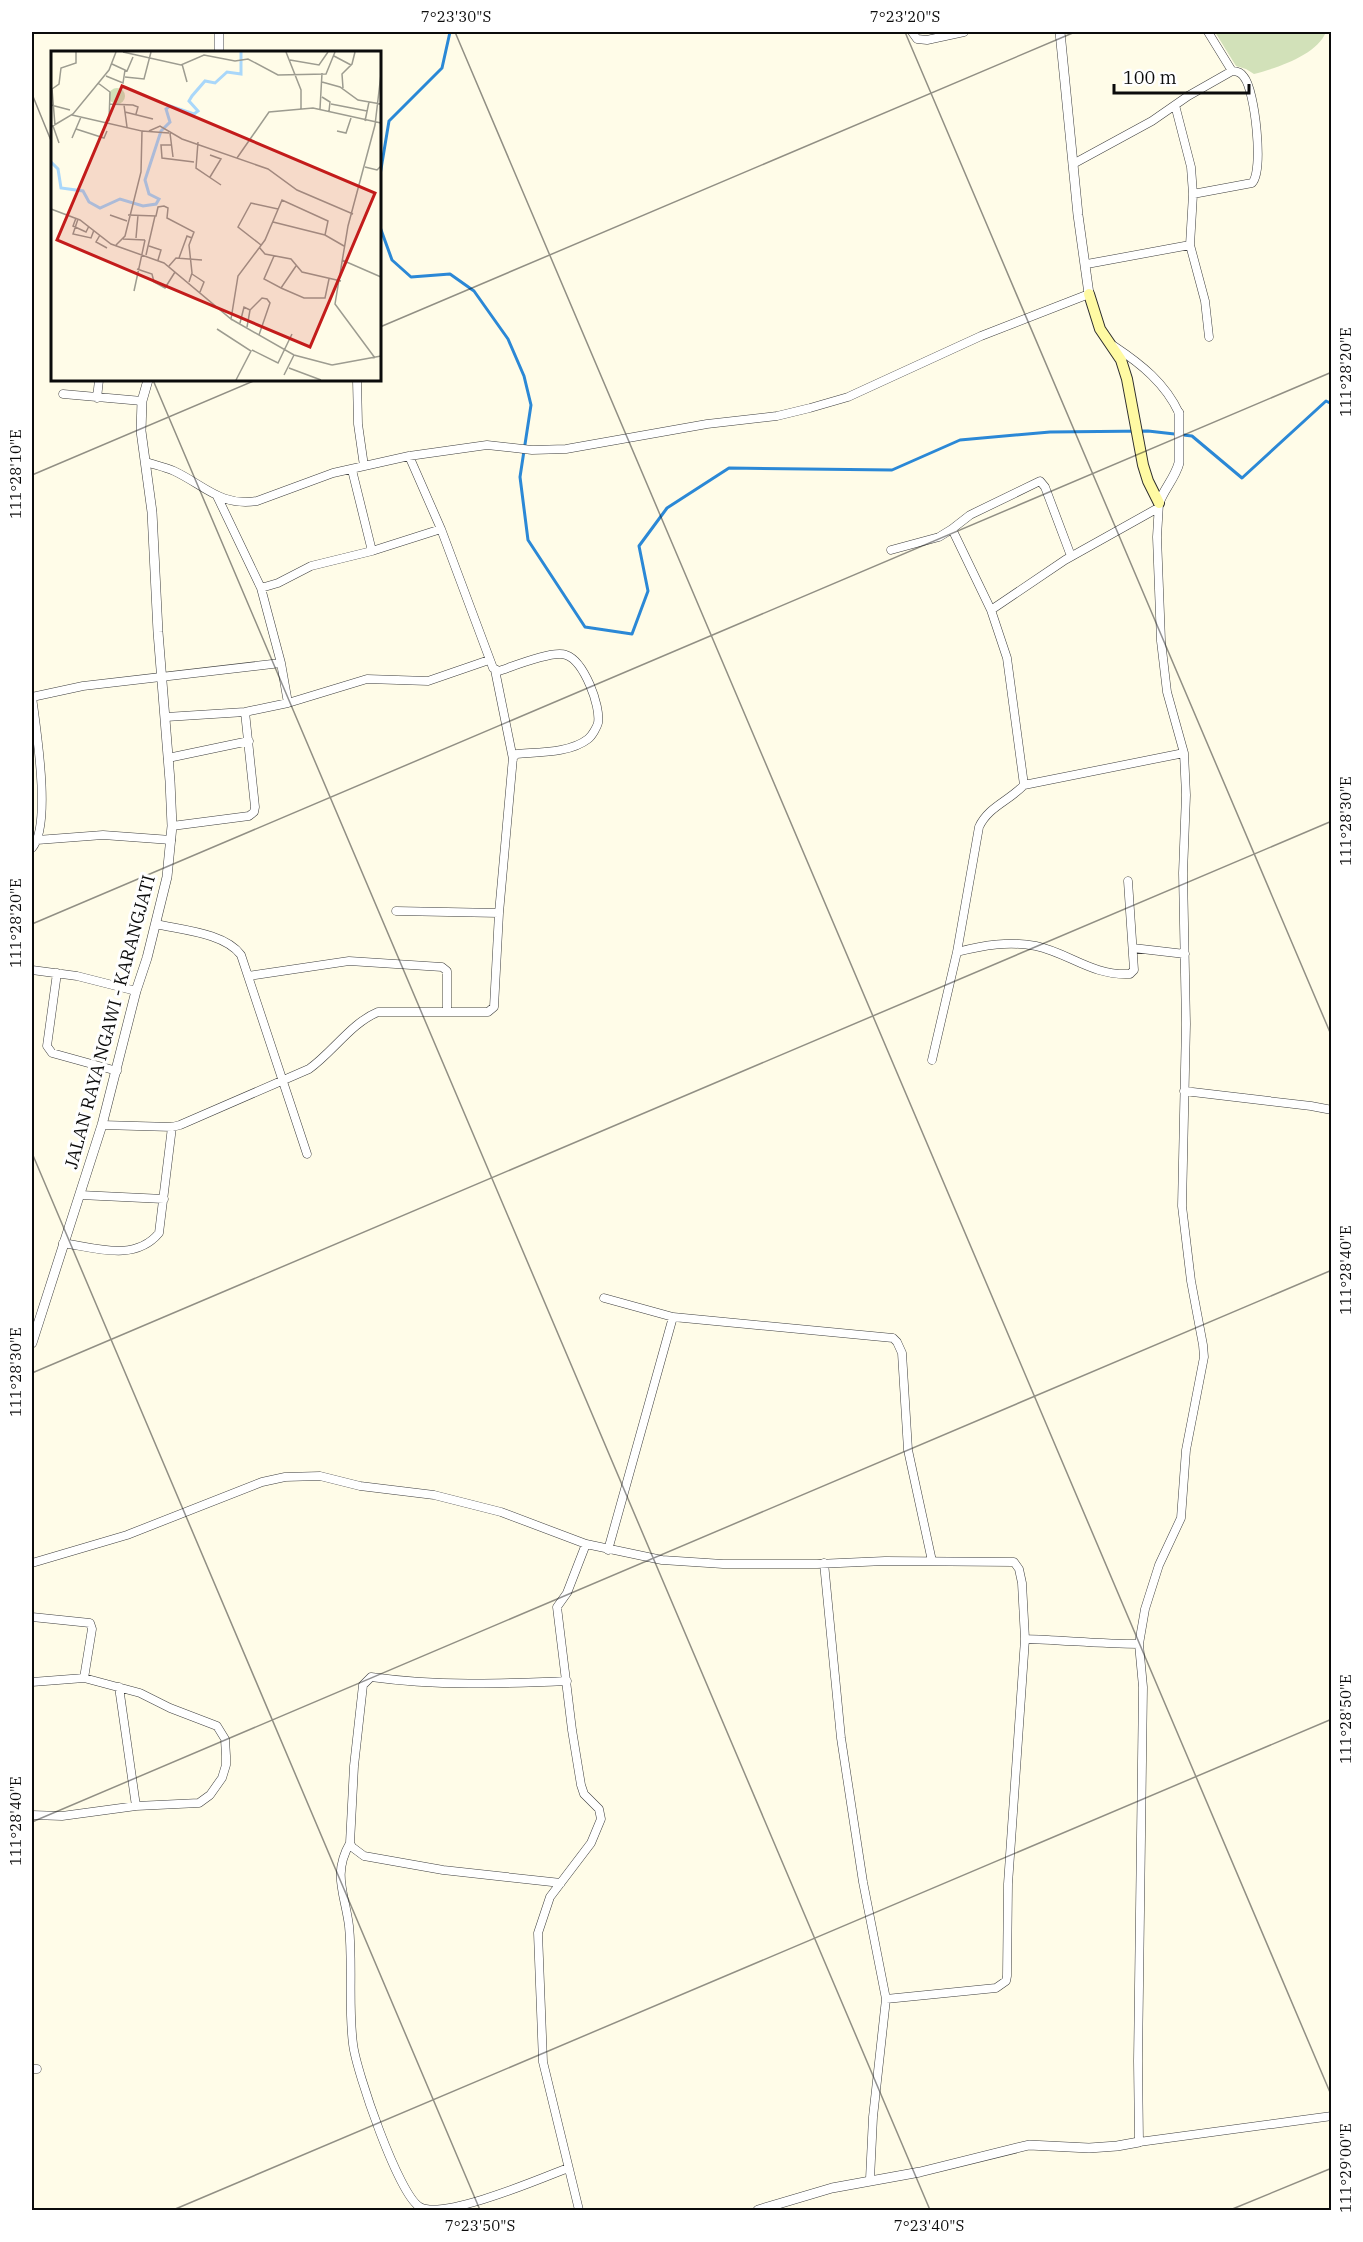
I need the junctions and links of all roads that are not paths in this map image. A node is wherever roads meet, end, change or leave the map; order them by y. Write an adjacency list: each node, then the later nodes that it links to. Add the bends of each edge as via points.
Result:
1 (219, 32): 6 (street)
2 (912, 32): 3 (street, via 917,39 927,40)
3 (964, 32)
4 (1060, 32): 9 (street)
5 (1208, 32): 7 (street)
6 (219, 51)
7 (1232, 71): 8 (street); 10 (street, via 1241,74 1250,88 1258,143 1257,178 1252,183)
8 (1175, 105): 9 (street); 10 (street, via 1186,141)
9 (1073, 164): 12 (street)
10 (1193, 194): 11 (street)
11 (1190, 245): 12 (street); 14 (street, via 1205,301)
12 (1086, 264): 13 (street)
13 (1089, 294): 15 (main road, via 1100,329); 23 (street, via 981,336 848,397 777,416 566,449 487,445)
14 (1209, 337)
15 (1112, 345): 22 (street, via 1160,382); 28 (main road, via 1131,391 1143,465)
16 (99, 381): 20 (street)
17 (148, 381): 21 (street, JALAN RAYA NGAWI - KARANGJATI)
18 (357, 381): 25 (street)
19 (63, 394): 20 (street)
20 (97, 398): 21 (street)
21 (142, 401): 24 (street, JALAN RAYA NGAWI - KARANGJATI)
22 (1179, 413): 28 (street, via 1177,471)
23 (410, 456): 25 (street); 29 (street)
24 (146, 462): 27 (street, via 174,471); 39 (street, JALAN RAYA NGAWI - KARANGJATI)
25 (364, 466): 26 (street)
26 (352, 470): 27 (street, via 315,478 257,501 231,502); 32 (street)
27 (217, 496): 34 (street)
28 (1158, 506): 33 (street); 45 (street, via 1161,641 1167,692)
29 (441, 529): 32 (street); 36 (street)
30 (952, 530): 31 (street, via 932,540); 33 (street, via 970,515 1040,481); 35 (street)
31 (891, 550)
32 (372, 551): 34 (street, via 311,566)
33 (1071, 556): 35 (street)
34 (261, 588): 37 (street)
35 (991, 610): 48 (street, via 1007,658)
36 (489, 660): 38 (street); 41 (street, via 428,681 367,679)
37 (281, 663): 39 (street); 41 (street)
38 (495, 670): 47 (street); 47 (street, via 566,654 575,660 594,696 598,724 590,738 575,746 517,754)
39 (162, 676): 40 (street); 43 (street, JALAN RAYA NGAWI - KARANGJATI)
40 (32, 697): 50 (street, via 41,800)
41 (288, 703): 42 (street)
42 (245, 712): 43 (street); 44 (street)
43 (166, 717): 46 (street, JALAN RAYA NGAWI - KARANGJATI)
44 (249, 741): 46 (street); 49 (street, via 254,812 249,816)
45 (1184, 753): 48 (street); 59 (street)
46 (168, 758): 49 (street, JALAN RAYA NGAWI - KARANGJATI)
47 (513, 759): 55 (street)
48 (1024, 785): 58 (street, via 983,817)
49 (172, 826): 51 (street, JALAN RAYA NGAWI - KARANGJATI)
50 (38, 840): 51 (street, via 103,835); 52 (street)
51 (171, 840): 56 (street, JALAN RAYA NGAWI - KARANGJATI)
52 (32, 848)
53 (1128, 881): 57 (street)
54 (396, 911): 55 (street)
55 (499, 913): 64 (street, via 494,1007 488,1012)
56 (156, 924): 62 (street, via 235,946); 63 (street, JALAN RAYA NGAWI - KARANGJATI)
57 (1132, 948): 58 (street, via 1134,970 1128,975 1087,968 1038,947 988,944); 59 (street)
58 (957, 952): 65 (street)
59 (1185, 954): 68 (street)
60 (32, 970): 61 (street)
61 (57, 973): 63 (street); 66 (street, via 47,1046 52,1053)
62 (248, 976): 64 (street, via 349,961 442,967 447,971); 67 (street)
63 (136, 991): 66 (street, JALAN RAYA NGAWI - KARANGJATI)
64 (447, 1011): 67 (street, via 392,1011 368,1016 321,1060)
65 (932, 1059)
66 (117, 1071): 70 (street, JALAN RAYA NGAWI - KARANGJATI)
67 (284, 1081): 71 (street); 72 (street)
68 (1184, 1091): 69 (street); 86 (street, via 1182,1206 1204,1357 1186,1450 1181,1518 1159,1565)
69 (1332, 1110)
70 (102, 1125): 71 (street); 73 (street, JALAN RAYA NGAWI - KARANGJATI)
71 (172, 1127): 74 (street)
72 (308, 1154)
73 (80, 1195): 74 (street); 75 (street, JALAN RAYA NGAWI - KARANGJATI)
74 (164, 1199): 75 (street, via 159,1233 140,1248 123,1252)
75 (63, 1242): 78 (street, JALAN RAYA NGAWI - KARANGJATI)
76 (604, 1298): 77 (street)
77 (673, 1317): 80 (street); 81 (street, via 893,1338 902,1353 908,1450)
78 (32, 1343)
79 (586, 1544): 80 (street); 82 (street, via 501,1512 443,1497 302,1475 262,1482 127,1535); 88 (street, via 567,1593 557,1606)
80 (608, 1550): 83 (street, via 662,1560 723,1564)
81 (932, 1561): 83 (street); 85 (street, via 1017,1564 1022,1582)
82 (32, 1563)
83 (824, 1563): 95 (street, via 841,1738)
84 (32, 1617): 87 (street, via 90,1623)
85 (1025, 1639): 86 (street); 95 (street, via 1009,1872 1008,1976 1002,1985 990,1989)
86 (1139, 1644): 97 (street, via 1143,1687)
87 (84, 1678): 89 (street); 90 (street)
88 (567, 1681): 93 (street, via 485,1684 371,1677 366,1680 354,1766); 94 (street, via 581,1785 599,1809 601,1819 591,1842)
89 (32, 1682)
90 (119, 1687): 91 (street); 91 (street, via 217,1726 225,1739 226,1765 210,1795 199,1803)
91 (136, 1806): 92 (street, via 62,1816)
92 (32, 1815)
93 (350, 1842): 94 (street, via 364,1856 443,1870); 100 (street, via 339,1874 349,1926 353,2046 363,2085 397,2174 417,2205 432,2210)
94 (561, 1883): 98 (street, via 543,1916 538,1943 543,2062)
95 (886, 1999): 99 (street)
96 (1332, 2116): 97 (street)
97 (1139, 2142): 99 (street, via 1089,2148 1029,2145)
98 (568, 2168): 100 (street); 101 (street)
99 (870, 2180): 102 (street)
100 (453, 2209)
101 (579, 2211)
102 (758, 2211)

